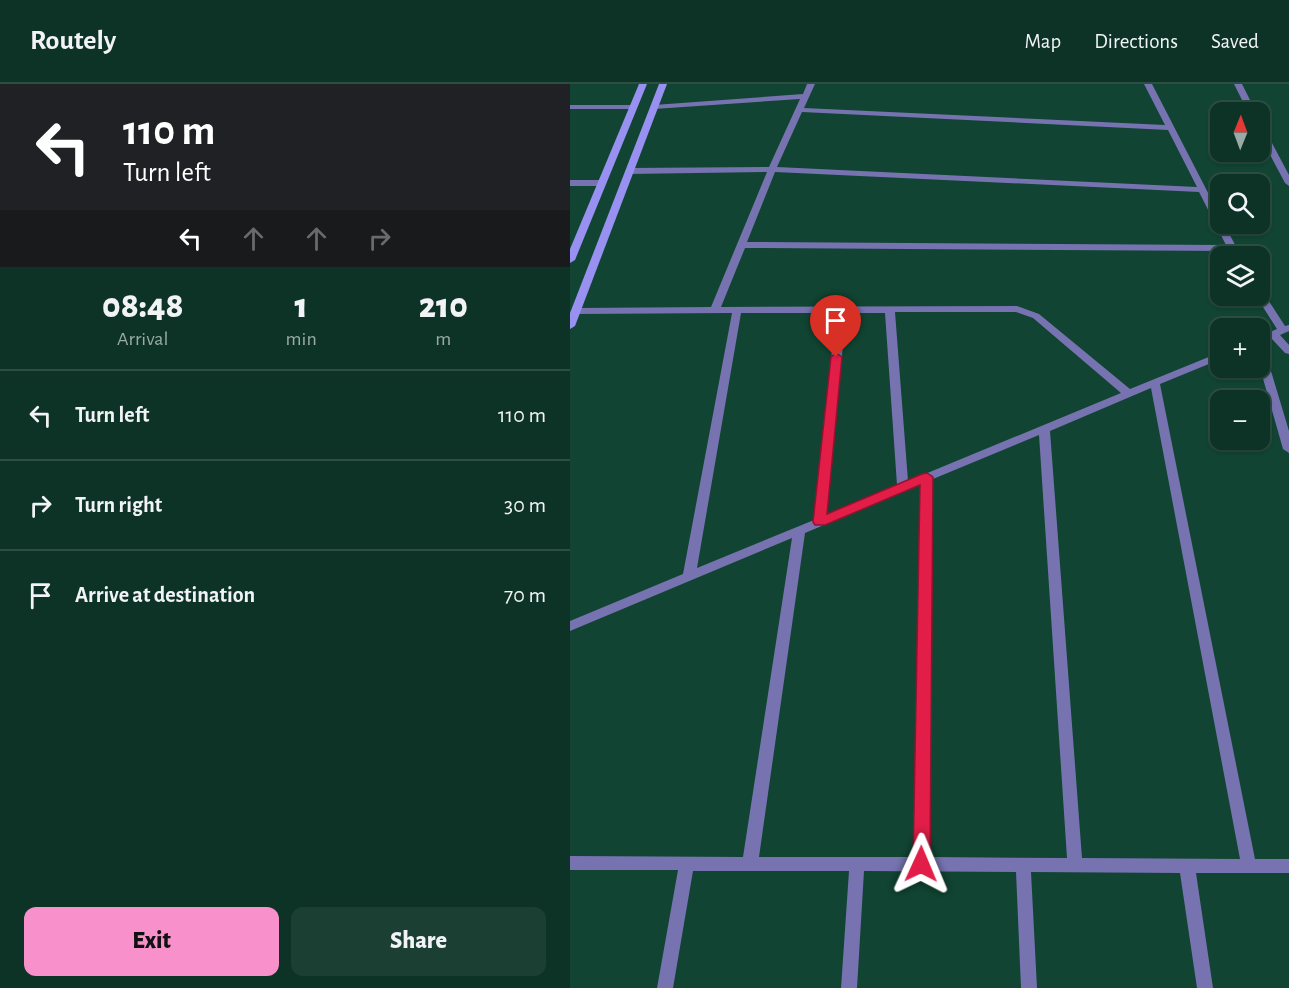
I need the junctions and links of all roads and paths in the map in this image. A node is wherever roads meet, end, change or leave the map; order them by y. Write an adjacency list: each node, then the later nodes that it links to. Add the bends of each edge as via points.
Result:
1 (643, 84): 9 (street)
2 (663, 84): 10 (street)
3 (811, 84): 6 (street)
4 (1148, 84): 12 (street)
5 (1238, 84): 7 (street)
6 (806, 96): 10 (street); 11 (street)
7 (1247, 102)
8 (570, 107): 9 (street)
9 (632, 107): 17 (street)
10 (654, 107): 15 (street)
11 (799, 110): 12 (street); 14 (street)
12 (1170, 128): 19 (street)
13 (1270, 147): 18 (street)
14 (772, 169): 15 (street); 19 (street); 21 (street)
15 (629, 171): 20 (street)
16 (570, 183): 17 (street)
17 (601, 183): 20 (street)
18 (1289, 183)
19 (1201, 190): 22 (street)
20 (591, 239): 24 (street); 26 (street)
21 (741, 245): 23 (street); 27 (street)
22 (1229, 246)
23 (1210, 248)
24 (570, 260)
25 (1269, 306): 32 (street)
26 (576, 310): 27 (street); 31 (street)
27 (714, 310): 28 (street)
28 (737, 310): 29 (street); 46 (street)
29 (841, 310): 30 (street); 44 (street)
30 (890, 310): 39 (street, via 1027,311); 43 (street)
31 (570, 326)
32 (1286, 329): 33 (street)
33 (1273, 334): 34 (street); 35 (street)
34 (1270, 335)
35 (1289, 351)
36 (1210, 360): 38 (street)
37 (1268, 378): 41 (street)
38 (1155, 383): 39 (street); 56 (street)
39 (1129, 394): 40 (street)
40 (1044, 429): 42 (street); 54 (street)
41 (1289, 449)
42 (927, 477): 43 (street); 52 (street)
43 (903, 488): 44 (street)
44 (820, 522): 45 (street)
45 (799, 531): 46 (street); 50 (street)
46 (689, 576): 47 (street)
47 (570, 626)
48 (570, 863): 49 (street)
49 (687, 863): 50 (street); 58 (street)
50 (750, 863): 51 (street)
51 (857, 864): 52 (street); 59 (street)
52 (921, 864): 53 (street)
53 (1023, 865): 54 (street); 60 (street)
54 (1075, 865): 55 (street)
55 (1187, 865): 56 (street); 61 (street)
56 (1249, 866): 57 (street)
57 (1289, 866)
58 (665, 988)
59 (849, 988)
60 (1029, 988)
61 (1205, 988)

